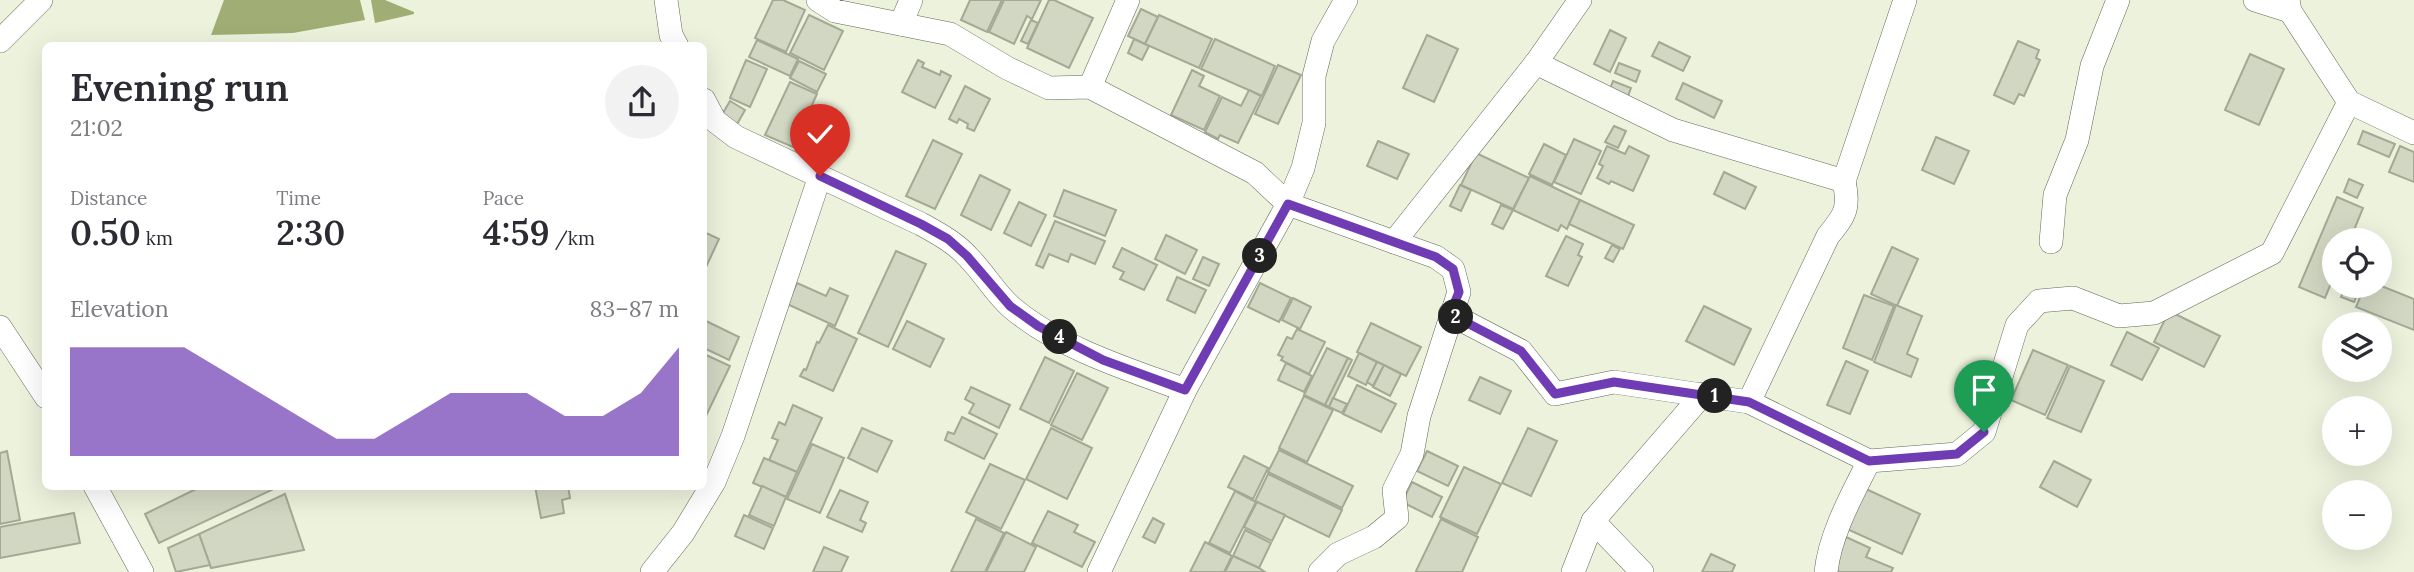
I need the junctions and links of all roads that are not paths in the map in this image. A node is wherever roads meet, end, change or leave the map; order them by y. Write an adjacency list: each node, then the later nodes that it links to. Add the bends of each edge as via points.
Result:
1 (41, 0): 13 (street)
2 (666, 0): 14 (street)
3 (818, 0): 12 (street, via 835,11)
4 (911, 0): 12 (street)
5 (1128, 0): 16 (street)
6 (1346, 0): 22 (street, via 1323,41 1314,76 1314,123 1303,169)
7 (1580, 0): 15 (street)
8 (1905, 0): 21 (street)
9 (2118, 0): 24 (street, via 2092,66 2077,140 2055,195)
10 (2255, 0): 11 (street)
11 (2289, 5): 17 (street)
12 (901, 24): 16 (street, via 950,34 1049,88)
13 (0, 41)
14 (675, 42)
15 (1536, 63): 21 (street, via 1673,130); 23 (street)
16 (1090, 87): 22 (street, via 1255,173)
17 (2349, 102): 19 (street); 31 (street, via 2272,253 2154,313 2119,316 2073,298 2039,301 2017,325 1984,432 1957,454)
18 (707, 106): 20 (street, via 715,121 736,137)
19 (2414, 134)
20 (820, 176): 27 (street, via 948,239 1010,306 1038,326 1103,360); 35 (street, via 714,482)
21 (1844, 181): 30 (street, via 1848,199 1844,216 1828,236)
22 (1288, 204): 23 (street); 27 (street)
23 (1394, 242): 25 (street, via 1436,257 1453,269 1459,292)
24 (2051, 242)
25 (1450, 314): 29 (street, via 1521,351 1555,394 1614,382); 37 (street, via 1412,454 1394,490 1396,518 1374,537 1338,554)
26 (0, 327): 28 (street)
27 (1185, 390): 36 (street)
28 (42, 391)
29 (1703, 394): 30 (street); 33 (street)
30 (1749, 402): 31 (street)
31 (1869, 461): 40 (street, via 1849,500)
32 (97, 490): 34 (street)
33 (1593, 521): 38 (street); 39 (street)
34 (142, 572)
35 (652, 572)
36 (1099, 572)
37 (1320, 572)
38 (1573, 572)
39 (1642, 572)
40 (1826, 572)

